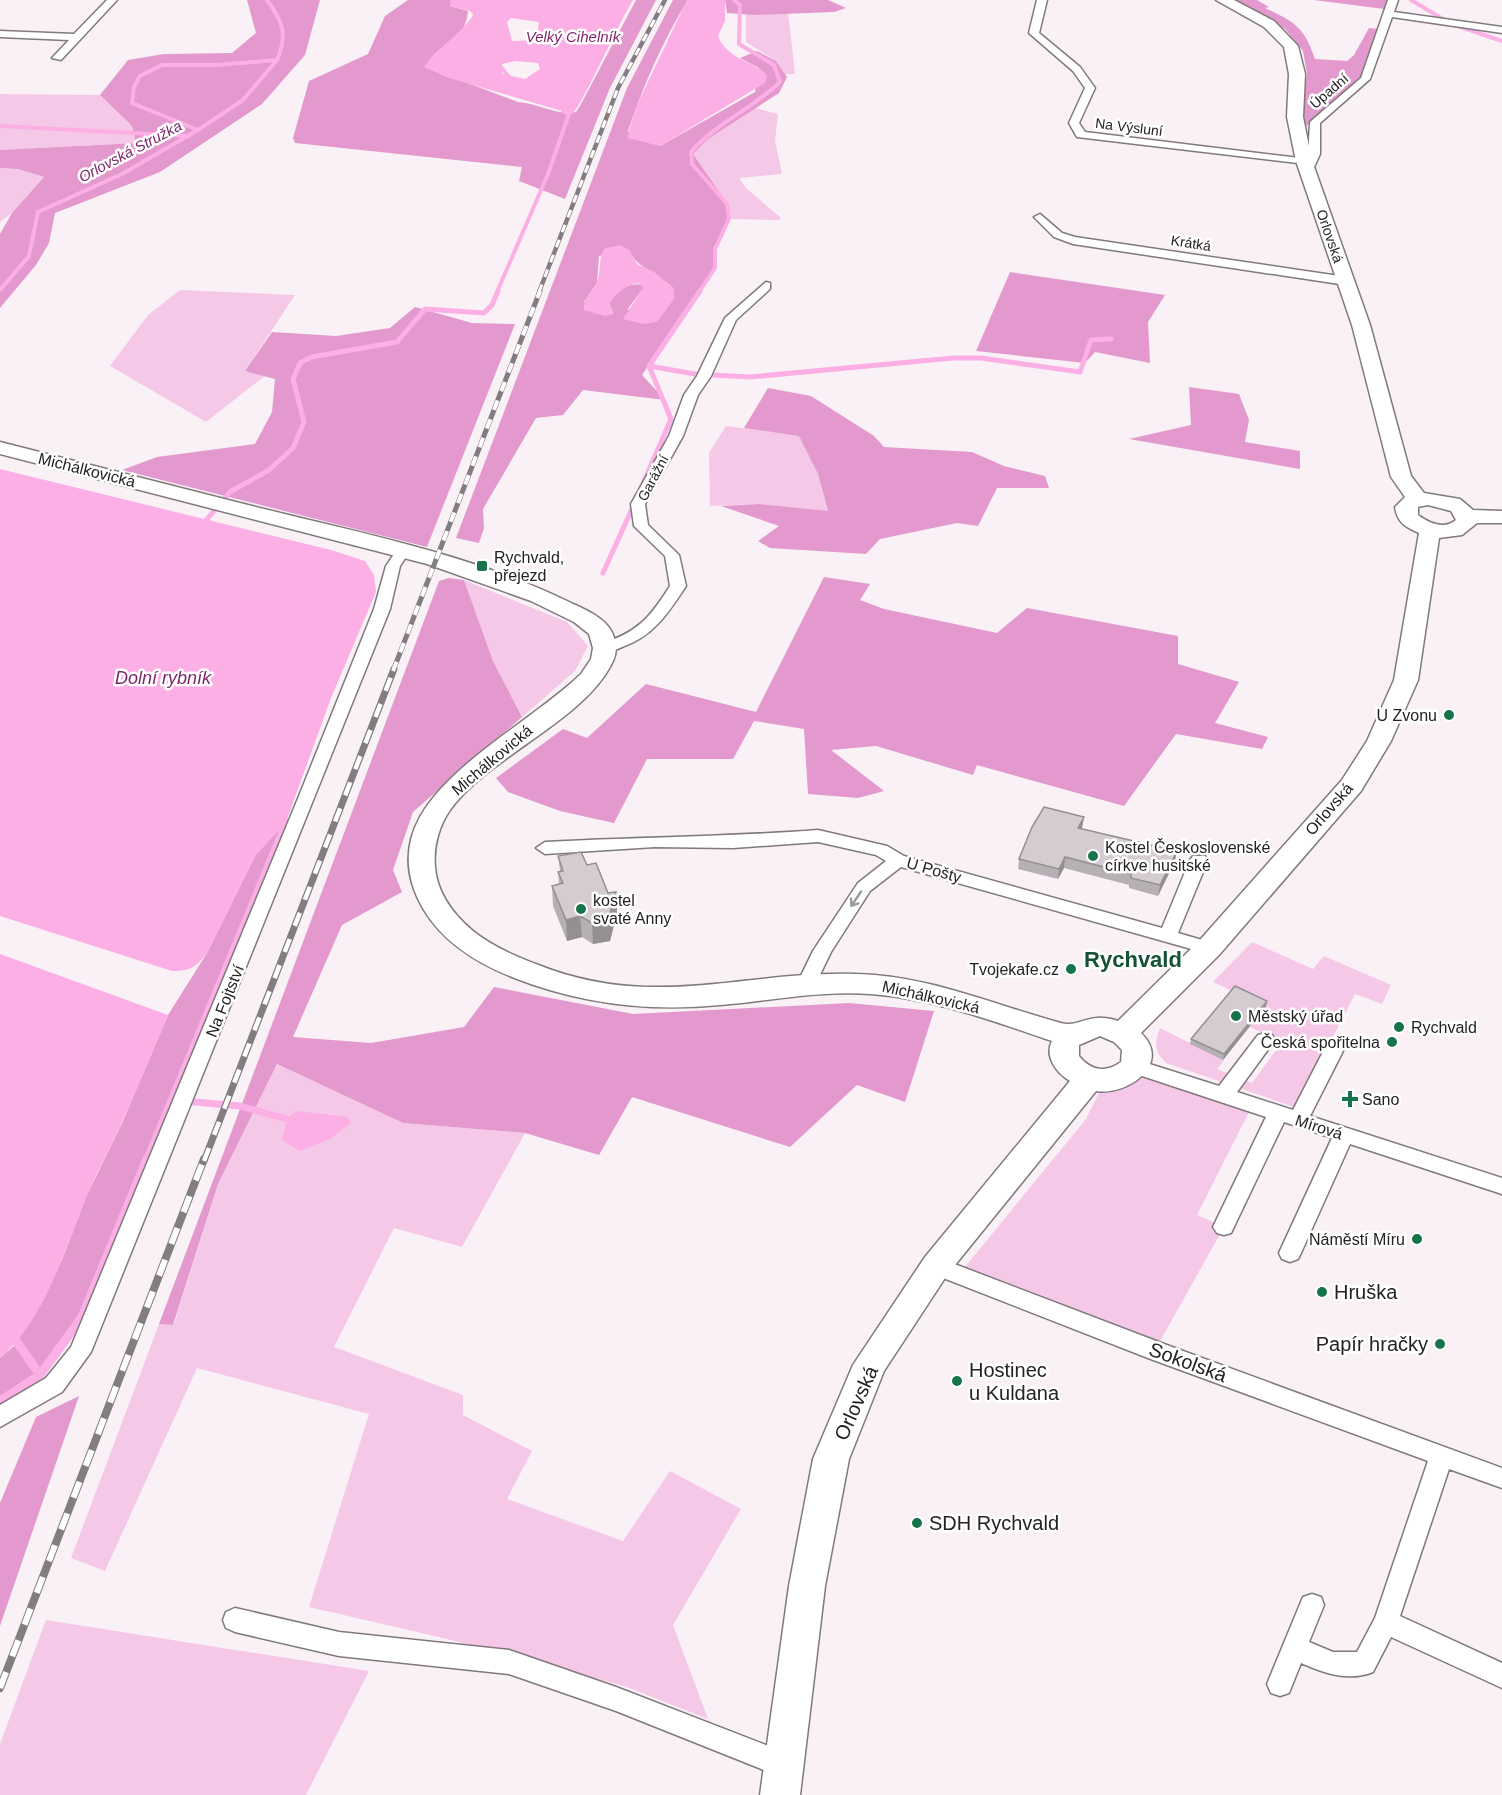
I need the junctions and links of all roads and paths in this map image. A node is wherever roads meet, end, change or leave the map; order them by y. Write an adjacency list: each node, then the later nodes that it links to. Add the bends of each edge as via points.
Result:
1 (112, 0): 8 (street)
2 (1042, 0): 10 (street, Na Výsluní, via 1034,33 1072,62 1090,88 1074,123 1081,135)
3 (1223, 0): 10 (main road, Orlovská, via 1269,24 1291,46 1297,74 1294,117)
4 (1392, 0): 5 (street, Úpadní)
5 (1388, 14): 6 (street); 10 (street, Úpadní, via 1365,79 1315,122 1313,165)
6 (1502, 30)
7 (0, 34): 8 (street)
8 (77, 37): 9 (street)
9 (57, 58)
10 (1306, 167): 12 (main road, Orlovská)
11 (1040, 217): 12 (street, Krátká, via 1058,235 1073,240)
12 (1346, 281): 15 (main road, Orlovská, via 1401,477)
13 (766, 286): 20 (street, Garážní, via 730,318 704,376 691,395 676,436 638,504 642,526 672,555 678,586 648,631)
14 (0, 448): 19 (main road, Michálkovická)
15 (1418, 500): 16 (main road, via 1448,502 1464,510); 18 (main road, via 1411,502 1405,512 1412,522)
16 (1467, 516): 17 (main road); 18 (main road, via 1464,526 1458,529)
17 (1502, 517)
18 (1430, 530): 25 (main road, Orlovská, via 1406,680 1379,741 1352,785)
19 (403, 551): 20 (main road, Michálkovická, via 486,576 561,606 592,624 600,632); 41 (street, Na Fojtství, via 393,566 382,609 308,796 80,1352 54,1385)
20 (605, 648): 26 (main road, Michálkovická, via 597,669 578,691 465,779 434,815 420,856 423,880 434,905 462,937 492,956 551,981 586,990 675,999)
21 (545, 848): 22 (street, U Pošty, via 818,836 880,850)
22 (898, 860): 24 (street, U Pošty); 26 (street, one-way to 26, via 864,887 822,951)
23 (1199, 860): 24 (street)
24 (1168, 936): 25 (street, U Pošty)
25 (1209, 948): 27 (main road, Orlovská)
26 (805, 986): 28 (main road, Michálkovická, via 867,984 915,991)
27 (1124, 1033): 28 (main road, via 1089,1026); 31 (main road, via 1138,1050)
28 (1069, 1036): 32 (main road, via 1065,1043 1066,1059 1071,1067)
29 (1265, 1040): 33 (street)
30 (1333, 1051): 35 (street)
31 (1137, 1067): 32 (main road, via 1122,1078); 33 (street, Mírová)
32 (1090, 1078): 40 (main road, Orlovská)
33 (1223, 1096): 34 (street, Mírová)
34 (1278, 1113): 35 (street, Mírová); 38 (street)
35 (1298, 1120): 36 (street, Mírová)
36 (1344, 1135): 37 (street, Mírová); 39 (street)
37 (1502, 1186)
38 (1224, 1227)
39 (1290, 1253)
40 (936, 1266): 42 (street, Sokolská, via 1156,1351); 50 (main road, Orlovská, via 870,1365 831,1460 807,1586)
41 (0, 1417)
42 (1442, 1454): 43 (street, Sokolská); 46 (street)
43 (1502, 1478)
44 (1312, 1605): 47 (street)
45 (235, 1620): 50 (street, via 339,1644 509,1662 616,1699)
46 (1386, 1622): 47 (street, via 1364,1664 1332,1664); 48 (street)
47 (1294, 1648): 49 (street)
48 (1502, 1676)
49 (1280, 1684)
50 (782, 1780)

